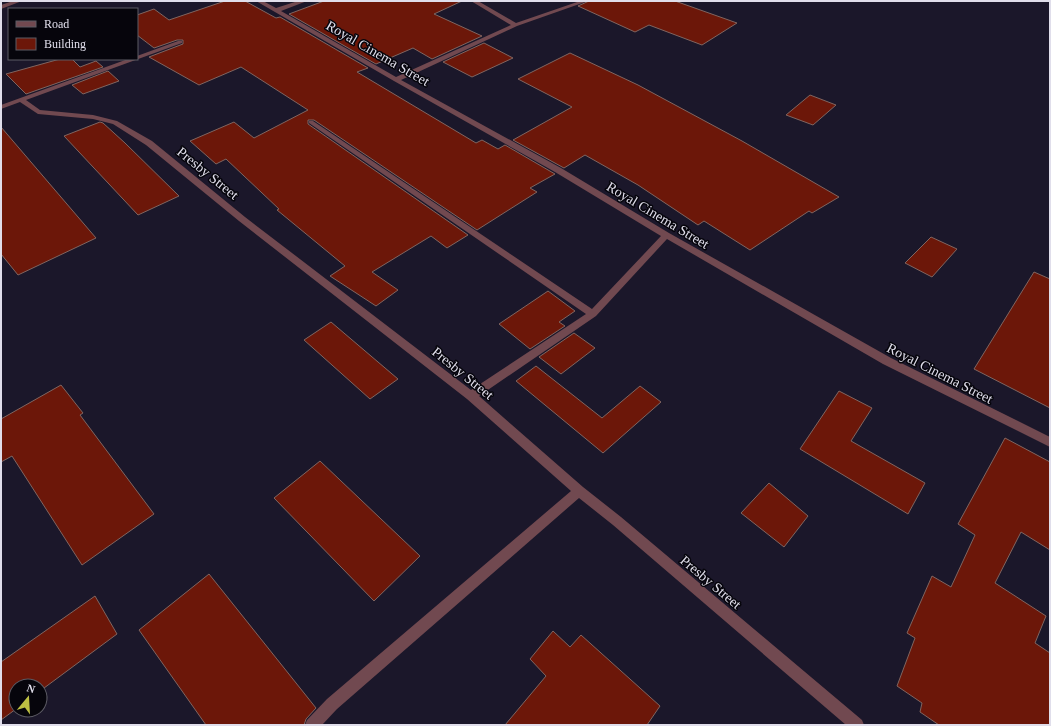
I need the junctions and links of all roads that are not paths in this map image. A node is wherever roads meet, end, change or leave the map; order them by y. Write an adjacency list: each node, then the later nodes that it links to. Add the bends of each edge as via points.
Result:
1 (19, 1): 6 (street)
2 (259, 1): 7 (street, Royal Cinema Street)
3 (304, 1): 7 (street)
4 (474, 1): 8 (street)
5 (585, 1): 8 (street)
6 (1, 7)
7 (277, 10): 12 (street, Royal Cinema Street)
8 (515, 25): 12 (street)
9 (180, 42): 10 (street)
10 (138, 57)
11 (131, 60): 13 (street)
12 (396, 80): 16 (street, Royal Cinema Street, via 558,170)
13 (21, 100): 14 (street); 18 (street, Presby Street, via 38,112 86,116 115,122 149,143 242,219)
14 (1, 107)
15 (311, 122): 17 (street)
16 (666, 235): 17 (street); 19 (street, Royal Cinema Street, via 887,362)
17 (593, 314): 18 (street)
18 (471, 396): 20 (street, Presby Street)
19 (1050, 442)
20 (579, 492): 21 (street, via 332,704); 22 (street, Presby Street, via 618,521)
21 (312, 725)
22 (857, 725)

